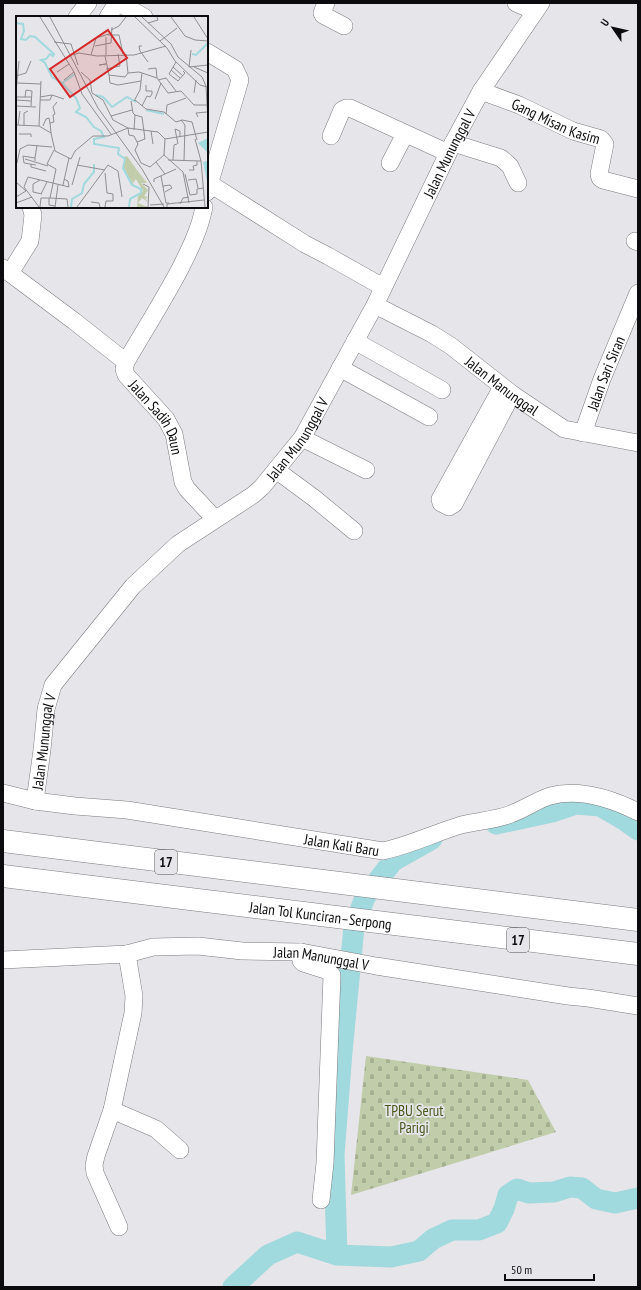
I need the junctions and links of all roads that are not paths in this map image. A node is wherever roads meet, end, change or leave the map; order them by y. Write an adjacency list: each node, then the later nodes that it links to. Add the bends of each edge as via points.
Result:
1 (88, 3): 6 (street)
2 (118, 3): 7 (street); 8 (street)
3 (326, 3): 9 (street, via 323,15)
4 (516, 3): 5 (street)
5 (538, 7): 11 (street, Jalan Mununggal V)
6 (78, 16)
7 (109, 16)
8 (142, 16)
9 (344, 26)
10 (208, 53): 17 (street, via 235,69 240,80)
11 (482, 91): 14 (street, Jalan Mununggal V); 18 (street, Gang Misan Kasim, via 573,131 601,139 605,144 600,178)
12 (404, 134): 13 (street, via 346,108 342,110); 14 (street); 15 (street)
13 (331, 136)
14 (451, 148): 16 (street, via 501,158 510,166); 22 (street, Jalan Mununggal V)
15 (390, 163)
16 (518, 183)
17 (208, 186): 22 (street)
18 (638, 189)
19 (31, 208): 21 (street, via 33,215 30,241)
20 (204, 208): 26 (street, Jalan Sadih Daun, via 201,222 186,256)
21 (6, 271): 26 (street)
22 (383, 287): 24 (street, Jalan Mununggal V)
23 (638, 293): 31 (street, Jalan Sari Siran, via 602,379)
24 (375, 305): 25 (street, Jalan Mununggal V); 29 (street, Jalan Manunggal, via 452,346)
25 (355, 341): 27 (street, Jalan Mununggal V); 28 (street)
26 (126, 362): 36 (street, Jalan Sadih Daun, via 126,375 166,419 174,434 182,482)
27 (340, 368): 30 (street); 32 (street, Jalan Mununggal V)
28 (442, 390)
29 (507, 390): 29 (street, via 454,504 449,507 441,503 440,499); 31 (street, Jalan Manunggal, via 564,429)
30 (429, 417)
31 (583, 433): 33 (street, Jalan Manunggal)
32 (302, 438): 34 (street, Jalan Mununggal V); 35 (street)
33 (638, 443)
34 (276, 470): 36 (street, Jalan Mununggal V, via 253,495); 37 (street)
35 (366, 470)
36 (215, 519): 39 (street, Jalan Mununggal V, via 178,544 133,586 52,684 46,709)
37 (354, 531)
38 (3, 793): 39 (street, Jalan Mununggal V)
39 (35, 800): 40 (street, Jalan Kali Baru, via 127,810 383,851 460,826 511,815 550,796 574,793 596,796)
40 (638, 812)
41 (3, 841): 43 (highway, 17)
42 (3, 876): 46 (highway, Jalan Tol Kunciran–Serpong / 17)
43 (638, 920)
44 (309, 953): 45 (street, Jalan Manunggal V, via 242,951 198,946 153,947); 48 (street, Jalan Manunggal V, via 376,966); 51 (street, via 301,961 303,963 328,970 332,975 325,1163)
45 (127, 954): 47 (street, Jalan Manunggal V); 49 (street, via 134,996 133,1013)
46 (638, 954)
47 (3, 960)
48 (638, 1006)
49 (112, 1110): 50 (street, via 156,1129); 52 (street, via 94,1165 95,1173)
50 (180, 1150)
51 (321, 1200)
52 (119, 1227)

